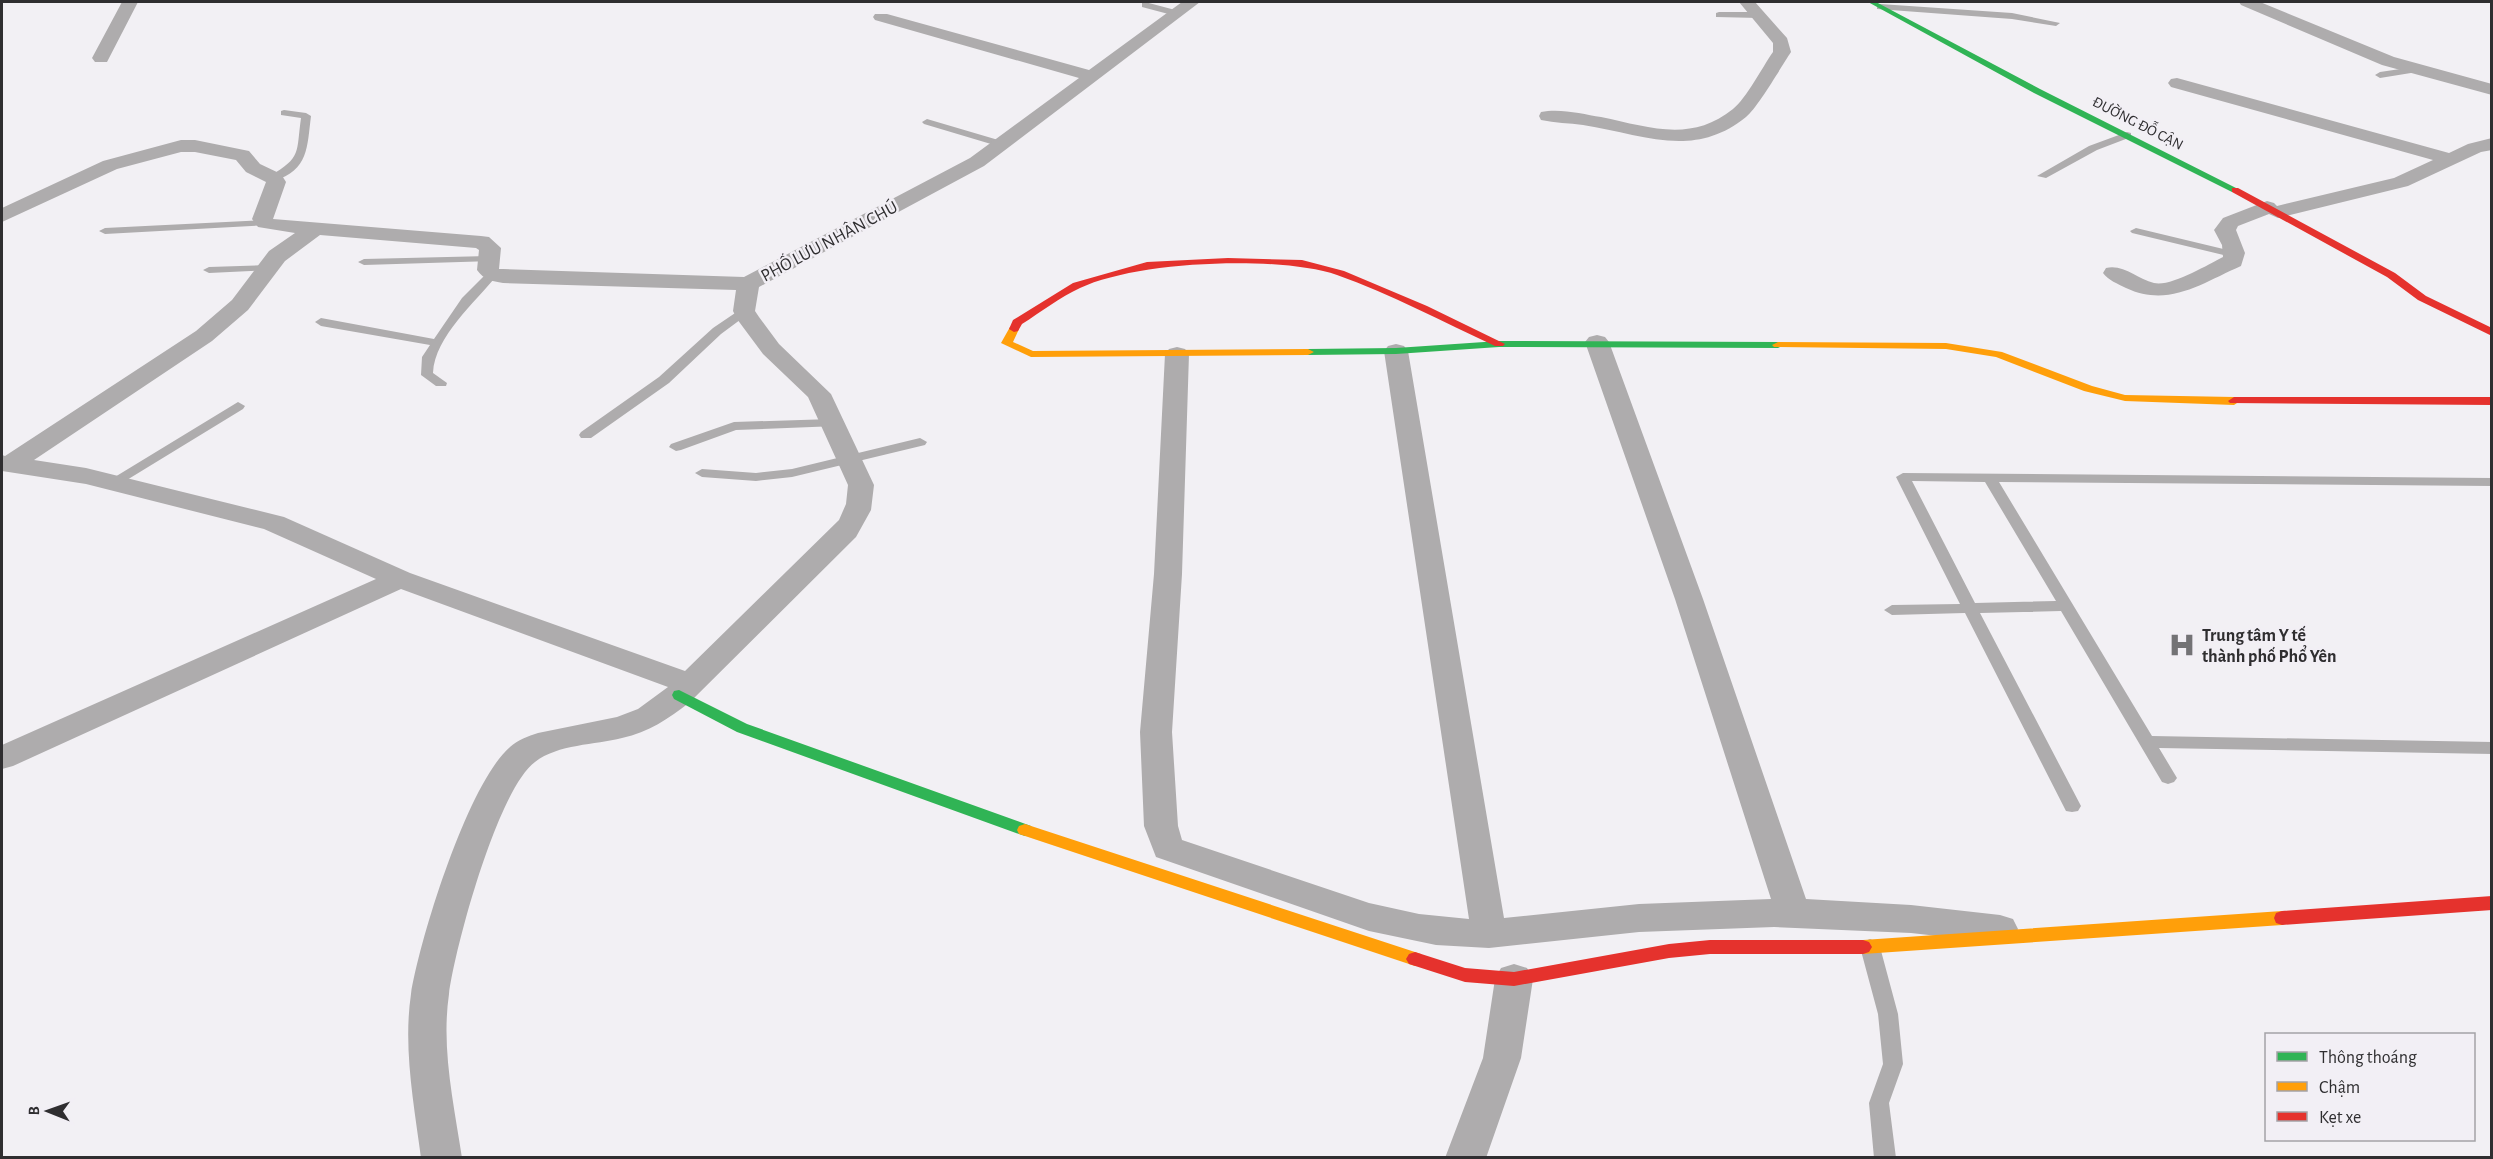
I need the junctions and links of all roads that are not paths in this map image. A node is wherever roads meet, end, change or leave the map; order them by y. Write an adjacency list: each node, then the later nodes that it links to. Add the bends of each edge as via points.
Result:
1 (130, 2): 10 (street)
2 (2247, 2): 11 (street)
3 (1875, 4): 9 (lane, via 2012,15); 19 (street, ĐƯỜNG ĐỖ CẬN)
4 (1145, 5): 5 (lane)
5 (1184, 7): 13 (street, PHỐ LƯU NHÂN CHÚ)
6 (1753, 8): 7 (lane); 17 (street, via 1781,42 1782,52 1741,112 1704,134 1651,133)
7 (1719, 15)
8 (881, 17): 13 (street)
9 (2056, 23)
10 (101, 58)
11 (2414, 70): 12 (lane); 15 (street)
12 (2380, 75)
13 (1091, 76): 20 (street, PHỐ LƯU NHÂN CHÚ)
14 (2177, 83): 22 (street)
15 (2492, 90)
16 (284, 113): 24 (lane, via 306,116 307,122 300,158)
17 (1548, 116)
18 (927, 122): 20 (lane)
19 (2127, 135): 23 (lane, via 2093,148); 25 (street, ĐƯỜNG ĐỖ CẬN)
20 (1001, 144): 38 (street, PHỐ LƯU NHÂN CHÚ, via 977,162)
21 (2492, 144): 22 (street)
22 (2451, 159): 25 (street, via 2401,182)
23 (2043, 176)
24 (274, 178): 26 (street, via 253,168 242,154 181,146 164,148 110,165); 27 (street, via 276,182 262,219)
25 (2272, 210): 31 (street, via 2230,222 2225,230); 37 (street, ĐƯỜNG ĐỖ CẬN)
26 (2, 216)
27 (265, 223): 28 (street); 29 (lane)
28 (314, 230): 33 (street, via 481,242 490,248); 34 (street, via 288,246)
29 (105, 231)
30 (2136, 231): 31 (lane)
31 (2236, 255): 36 (street, via 2233,261 2164,291 2155,291)
32 (364, 262): 33 (lane)
33 (491, 267): 38 (street); 44 (lane)
34 (268, 268): 35 (lane); 56 (street, via 240,305 204,336)
35 (209, 270)
36 (2114, 273)
37 (2391, 275): 39 (street, ĐƯỜNG ĐỖ CẬN); 42 (street, ĐƯỜNG ĐỖ CẬN, via 2422,298)
38 (748, 284): 40 (street, PHỐ LƯU NHÂN CHÚ)
39 (2428, 285)
40 (744, 311): 51 (street, via 771,349 813,386); 52 (lane, via 664,380)
41 (321, 322): 44 (lane)
42 (2492, 333)
43 (1597, 342): 45 (street); 49 (street, via 1946,346 1998,354 2088,389 2125,398); 72 (street, via 1689,599)
44 (438, 343): 48 (lane, via 428,357 427,375)
45 (1499, 344): 46 (street); 47 (street, via 1340,273 1302,263 1228,261 1147,265 1077,285 1017,322 1007,343 1031,354)
46 (1396, 351): 47 (street); 73 (street)
47 (1177, 354): 73 (street, via 1168,574 1155,732 1161,826 1168,848 1363,915 1435,931)
48 (441, 383)
49 (2492, 401)
50 (238, 406): 60 (lane)
51 (832, 423): 54 (lane, via 734,426); 55 (street)
52 (586, 435)
53 (920, 442): 55 (lane)
54 (676, 447)
55 (849, 460): 57 (lane, via 756,477); 65 (street, via 861,485 861,500 846,531)
56 (5, 464): 60 (street)
57 (702, 473)
58 (1990, 478): 59 (lane); 62 (lane); 63 (lane, via 1904,477)
59 (2492, 482)
60 (112, 483): 61 (street, via 274,523)
61 (400, 579): 65 (street); 68 (street)
62 (2066, 606): 63 (lane); 66 (lane)
63 (1971, 609): 64 (lane); 70 (lane)
64 (1892, 610)
65 (685, 690): 76 (street, via 725,722 1048,837 1465,975); 77 (street, via 649,717 623,727 538,744 521,755 506,773 478,828 448,920 430,995 428,1060)
66 (2146, 742): 67 (lane); 69 (lane)
67 (2492, 748)
68 (2, 758)
69 (2168, 778)
70 (2072, 806)
71 (2492, 903): 74 (street)
72 (1793, 913): 73 (street, via 1638,918); 74 (street, via 1960,923)
73 (1489, 934)
74 (2038, 934): 75 (street)
75 (1870, 947): 76 (street, via 1700,948); 79 (lane, via 1888,1014 1893,1064 1879,1103)
76 (1514, 979): 78 (street, via 1502,1058)
77 (442, 1158)
78 (1465, 1158)
79 (1885, 1158)

